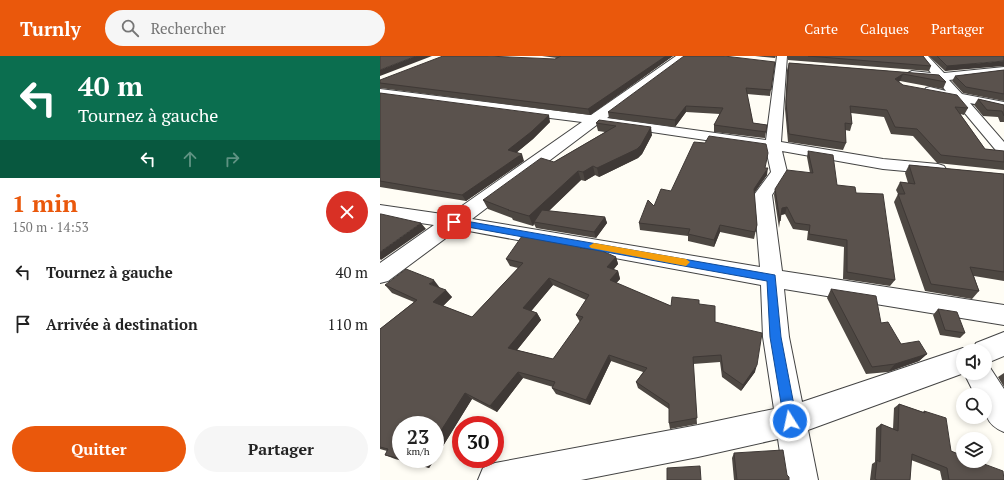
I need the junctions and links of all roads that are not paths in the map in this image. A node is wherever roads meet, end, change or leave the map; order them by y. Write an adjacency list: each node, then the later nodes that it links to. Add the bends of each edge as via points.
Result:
1 (683, 56): 12 (street)
2 (924, 56): 6 (street)
3 (783, 63): 13 (street)
4 (1004, 70): 6 (street)
5 (904, 74): 6 (street)
6 (942, 77): 7 (street); 10 (street)
7 (997, 83)
8 (916, 89): 10 (street)
9 (380, 93): 12 (street)
10 (960, 97): 11 (street); 14 (street)
11 (1004, 106)
12 (595, 120): 13 (street); 17 (street)
13 (773, 145): 15 (street, via 883,164); 19 (street, via 779,172 763,195)
14 (1004, 151)
15 (954, 171)
16 (380, 211): 17 (street)
17 (454, 222): 18 (street); 19 (street)
18 (380, 275)
19 (772, 278): 20 (street); 26 (street, via 776,337)
20 (1004, 315)
21 (1004, 344): 22 (street)
22 (992, 349)
23 (956, 362): 26 (street)
24 (982, 380): 25 (street)
25 (1004, 417)
26 (790, 421): 27 (street); 28 (street)
27 (495, 480)
28 (801, 480)

